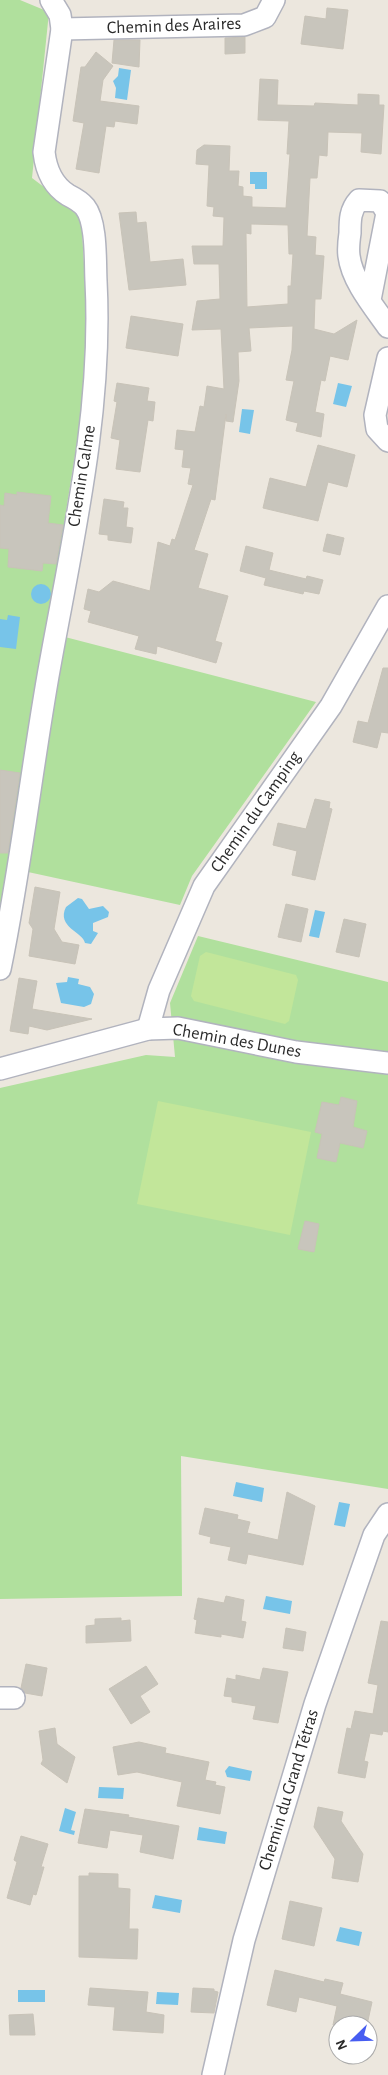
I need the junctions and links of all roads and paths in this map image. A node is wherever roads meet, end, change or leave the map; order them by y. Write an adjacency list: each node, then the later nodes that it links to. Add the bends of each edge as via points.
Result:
1 (50, 0): 3 (street, Chemin Calme, via 60,15)
2 (274, 0): 3 (street, Chemin des Araires, via 265,17 244,25)
3 (62, 29): 9 (street, Chemin Calme, via 44,152 45,165 58,187 77,200 90,216 96,281 97,377)
4 (370, 300): 5 (street)
5 (388, 327)
6 (388, 358): 7 (street, via 375,415 377,429)
7 (388, 441)
8 (388, 606): 10 (street, Chemin du Camping, via 331,706 204,886 159,990)
9 (0, 970)
10 (148, 1029): 11 (street, Chemin des Dunes, via 178,1028 296,1052); 12 (street, Chemin des Dunes)
11 (388, 1063)
12 (0, 1069)
13 (388, 1514): 14 (street, Chemin du Grand Tétras, via 374,1535 315,1704 244,1940)
14 (214, 2075)

